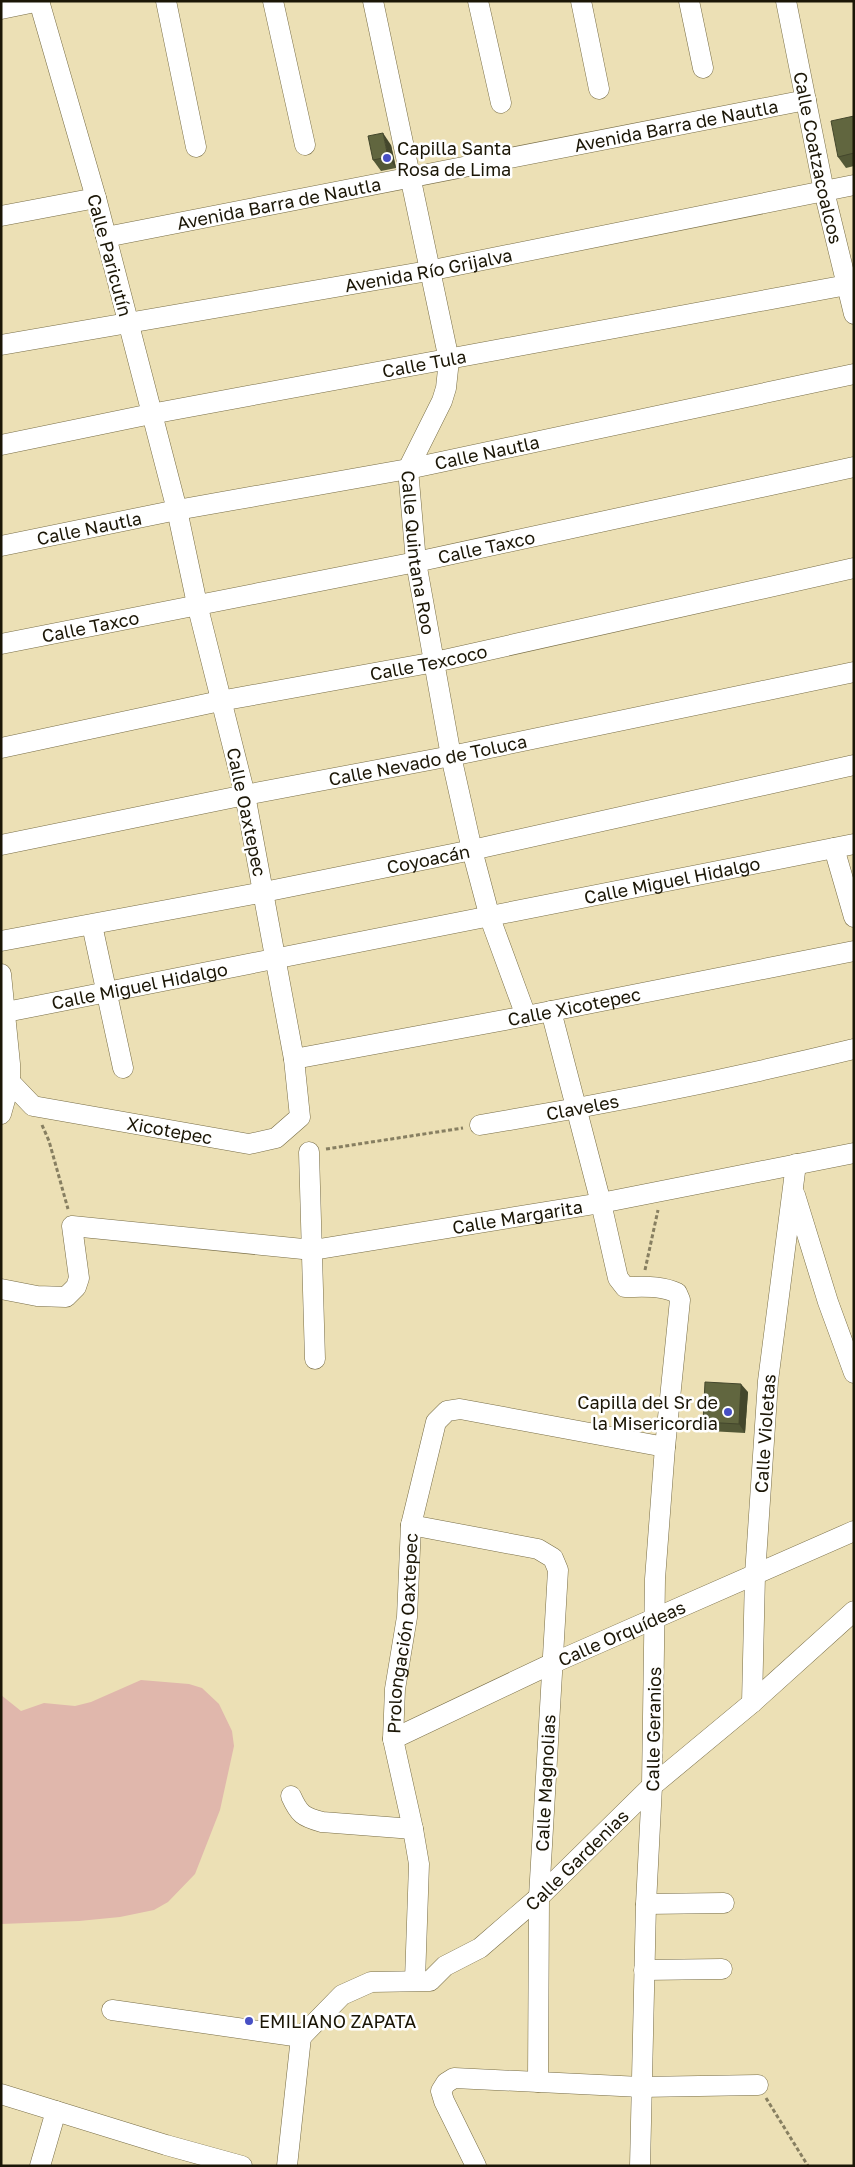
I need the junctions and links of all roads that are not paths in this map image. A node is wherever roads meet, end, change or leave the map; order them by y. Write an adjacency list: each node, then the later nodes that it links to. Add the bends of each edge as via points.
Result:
1 (39, 1): 9 (street); 19 (street, Calle Paricutín)
2 (166, 1): 15 (street)
3 (273, 1): 14 (street)
4 (373, 1): 16 (street, Calle Quintana Roo)
5 (478, 1): 13 (street)
6 (581, 1): 11 (street)
7 (689, 1): 10 (street)
8 (786, 1): 12 (street, Calle Coatzacoalcos)
9 (1, 9)
10 (703, 68)
11 (598, 89)
12 (806, 100): 16 (street, Avenida Barra de Nautla); 18 (street, Calle Coatzacoalcos)
13 (500, 103)
14 (304, 145)
15 (196, 147)
16 (410, 176): 21 (street, Avenida Barra de Nautla); 22 (street, Calle Quintana Roo)
17 (854, 185): 18 (street, Avenida Río Grijalva)
18 (824, 191): 22 (street, Avenida Río Grijalva); 23 (street, Calle Coatzacoalcos)
19 (96, 198): 20 (street); 21 (street, Calle Paricutín)
20 (1, 216)
21 (106, 237): 25 (street, Calle Paricutín)
22 (428, 271): 25 (street, Avenida Río Grijalva); 27 (street, Calle Quintana Roo)
23 (847, 285): 24 (street, Calle Coatzacoalcos); 27 (street, Calle Tula)
24 (854, 314)
25 (128, 324): 26 (street, Avenida Río Grijalva); 29 (street, Calle Paricutín)
26 (1, 346)
27 (449, 360): 29 (street, Calle Tula); 32 (street, Calle Quintana Roo, via 442,401)
28 (854, 374): 32 (street, Calle Nautla)
29 (151, 414): 30 (street, Calle Tula); 33 (street, Calle Paricutín)
30 (1, 445)
31 (854, 466): 35 (street, Calle Taxco)
32 (408, 469): 33 (street, Calle Nautla); 35 (street, Calle Quintana Roo)
33 (177, 510): 34 (street, Calle Nautla); 37 (street, Calle Oaxtepec)
34 (1, 546)
35 (416, 562): 37 (street, Calle Taxco); 39 (street, Calle Quintana Roo)
36 (854, 568): 39 (street, Calle Texcoco)
37 (197, 604): 38 (street, Calle Taxco); 41 (street, Calle Oaxtepec)
38 (1, 644)
39 (435, 662): 41 (street, Calle Texcoco); 43 (street, Calle Quintana Roo)
40 (854, 672): 43 (street, Calle Nevado de Toluca)
41 (220, 701): 42 (street, Calle Texcoco); 45 (street, Calle Oaxtepec)
42 (1, 748)
43 (451, 756): 45 (street, Calle Nevado de Toluca); 49 (street, Calle Quintana Roo)
44 (854, 765): 49 (street, Coyoacán)
45 (245, 795): 47 (street, Calle Nevado de Toluca); 50 (street, Calle Oaxtepec)
46 (854, 844): 48 (street, Calle Miguel Hidalgo)
47 (1, 845)
48 (834, 848): 51 (street); 52 (street, Calle Miguel Hidalgo)
49 (472, 850): 50 (street, Coyoacán); 52 (street, Calle Quintana Roo)
50 (264, 892): 53 (street, Coyoacán); 56 (street, Calle Oaxtepec)
51 (854, 917)
52 (490, 918): 56 (street, Calle Miguel Hidalgo); 61 (street, Calle Quintana Roo)
53 (92, 924): 54 (street, Coyoacán); 58 (street)
54 (1, 941)
55 (854, 951): 59 (street, Calle Xicotepec)
56 (275, 961): 58 (street, Calle Miguel Hidalgo); 63 (street, Calle Oaxtepec)
57 (1, 974): 60 (street)
58 (107, 994): 60 (street, Calle Miguel Hidalgo); 64 (street)
59 (551, 1011): 61 (street, Calle Xicotepec); 66 (street)
60 (6, 1012): 65 (street)
61 (526, 1016): 63 (street, Calle Xicotepec)
62 (854, 1049): 66 (street, Claveles)
63 (294, 1059): 68 (street, Calle Oaxtepec)
64 (123, 1068)
65 (7, 1071): 67 (street); 68 (street, Xicotepec, via 33,1106 249,1144 276,1138)
66 (577, 1109): 69 (street, Claveles); 74 (street)
67 (1, 1114)
68 (300, 1117)
69 (480, 1125)
70 (309, 1152): 75 (street)
71 (854, 1153): 72 (street, Calle Margarita)
72 (796, 1164): 73 (street, Calle Violetas); 74 (street, Calle Margarita)
73 (793, 1188): 78 (street); 82 (street, Calle Violetas, via 768,1381)
74 (601, 1203): 75 (street, Calle Margarita); 79 (street, Calle Geranios, via 618,1278 625,1287 652,1287 677,1293 680,1300)
75 (313, 1250): 76 (street, Calle Margarita, via 72,1226 79,1278 76,1287 66,1297 37,1296); 77 (street)
76 (1, 1289)
77 (316, 1359)
78 (854, 1373)
79 (665, 1447): 80 (street, Prolongación Oaxtepec, via 460,1409 447,1412 436,1422); 84 (street, Calle Geranios)
80 (411, 1525): 85 (street, Calle Magnolias, via 538,1549 553,1558 558,1570); 87 (street, Prolongación Oaxtepec, via 407,1617 394,1688)
81 (854, 1530): 82 (street, Calle Orquídeas)
82 (754, 1575): 84 (street, Calle Orquídeas); 86 (street, Calle Violetas)
83 (854, 1611): 86 (street, Calle Gardenias)
84 (655, 1618): 85 (street, Calle Orquídeas); 88 (street, Calle Geranios)
85 (551, 1664): 87 (street, Calle Orquídeas); 91 (street, Calle Magnolias)
86 (752, 1703): 88 (street, Calle Gardenias)
87 (393, 1739): 90 (street, Prolongación Oaxtepec)
88 (652, 1786): 91 (street, Calle Gardenias); 92 (street, Calle Geranios)
89 (291, 1796): 90 (street, via 297,1811 309,1819)
90 (414, 1829): 96 (street, Prolongación Oaxtepec, via 419,1864)
91 (539, 1897): 96 (street, Calle Gardenias, via 480,1948 445,1966 430,1981); 99 (street, Calle Magnolias)
92 (646, 1904): 93 (street); 95 (street, Calle Geranios)
93 (724, 1904)
94 (722, 1969): 95 (street)
95 (644, 1970): 101 (street, Calle Geranios)
96 (414, 1980): 98 (street, Calle Gardenias, via 371,1982 342,1995)
97 (112, 2010): 98 (street)
98 (301, 2037): 106 (street)
99 (538, 2082): 101 (street); 107 (street, via 454,2078 446,2083 441,2091 444,2101)
100 (758, 2085): 101 (street)
101 (641, 2087): 108 (street, Calle Geranios)
102 (1, 2094): 103 (street)
103 (56, 2110): 104 (street); 105 (street, via 166,2146)
104 (40, 2166)
105 (242, 2166)
106 (287, 2166)
107 (476, 2166)
108 (640, 2166)

